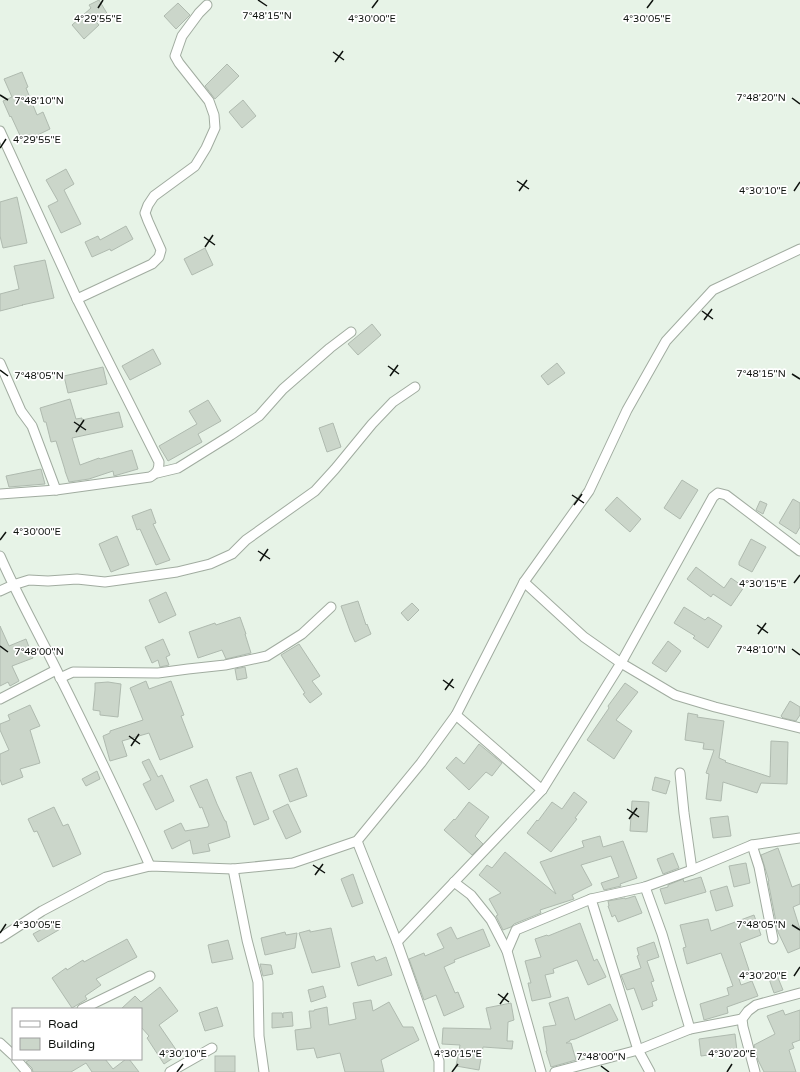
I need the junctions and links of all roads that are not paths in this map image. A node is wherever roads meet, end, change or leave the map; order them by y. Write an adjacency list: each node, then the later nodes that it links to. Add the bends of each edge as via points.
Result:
1 (207, 5): 4 (street, via 182,36 175,56 209,101 215,128 195,166 154,196 148,205 145,212 161,250 159,258 152,264)
2 (0, 131): 4 (street)
3 (800, 249): 13 (street, via 713,290 666,341 627,410 589,491)
4 (77, 299): 8 (street, via 159,462)
5 (351, 332): 8 (street, via 283,389 259,416 178,468)
6 (0, 363): 9 (street, via 21,411 32,426)
7 (415, 387): 14 (street, via 393,402 315,491 246,540 232,554 210,564 177,572 105,582 28,580)
8 (157, 473): 9 (street, via 150,477)
9 (56, 490): 10 (street)
10 (0, 494)
11 (800, 552): 17 (street, via 726,495 718,493 713,497)
12 (0, 556): 14 (street)
13 (524, 582): 17 (street, via 584,637); 20 (street)
14 (13, 585): 15 (street); 18 (street)
15 (0, 591)
16 (332, 608): 18 (street, via 302,634 267,656 225,665 158,673)
17 (621, 663): 21 (street, via 675,694 714,707); 23 (street)
18 (58, 674): 19 (street); 27 (street)
19 (0, 698)
20 (456, 715): 23 (street); 25 (street)
21 (800, 728)
22 (680, 773): 29 (street)
23 (542, 790): 30 (street)
24 (800, 838): 26 (street)
25 (357, 842): 28 (street, via 293,863); 35 (street)
26 (752, 845): 29 (street); 34 (street, via 759,867)
27 (150, 866): 28 (street); 33 (street, via 106,877 42,911)
28 (233, 868): 49 (street, via 258,982 258,1036)
29 (692, 870): 31 (street)
30 (454, 882): 35 (street); 36 (street, via 471,895 491,920)
31 (645, 887): 32 (street); 41 (street, via 662,934)
32 (591, 899): 36 (street, via 516,930); 44 (street)
33 (0, 938)
34 (773, 939)
35 (397, 942): 50 (street, via 439,1061)
36 (507, 951): 51 (street)
37 (150, 976): 39 (street)
38 (800, 993): 40 (street, via 756,1005)
39 (84, 1008)
40 (742, 1019): 41 (street); 54 (street)
41 (690, 1029): 44 (street)
42 (0, 1043): 45 (street)
43 (212, 1048): 48 (street)
44 (638, 1050): 52 (street); 53 (street)
45 (12, 1055)
46 (17, 1060): 47 (street)
47 (27, 1072)
48 (170, 1072)
49 (264, 1072)
50 (440, 1072)
51 (542, 1072)
52 (555, 1072)
53 (650, 1072)
54 (755, 1072)

